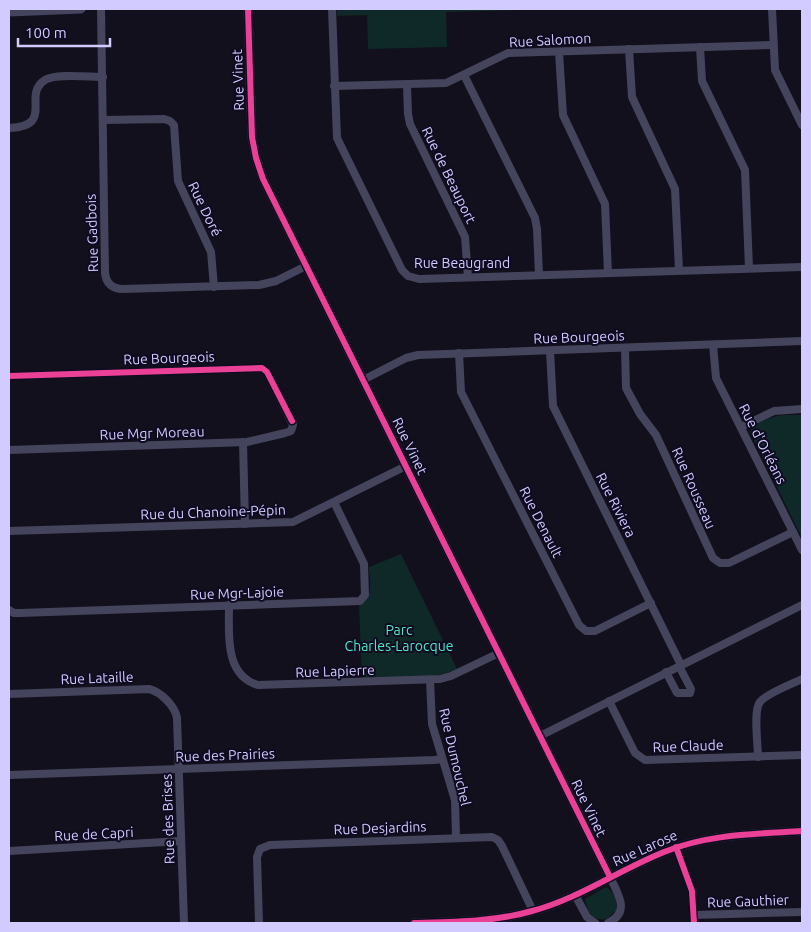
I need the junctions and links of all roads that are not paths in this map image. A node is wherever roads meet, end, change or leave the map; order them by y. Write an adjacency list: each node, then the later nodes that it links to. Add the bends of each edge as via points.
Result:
1 (81, 9): 6 (street)
2 (101, 9): 12 (street, Rue Gadbois)
3 (248, 9): 18 (street, Rue Vinet, via 256,158)
4 (332, 9): 14 (street, Rue Beaugrand)
5 (772, 9): 7 (street)
6 (9, 12)
7 (773, 45): 8 (street, Rue Salomon); 16 (street, via 776,72)
8 (700, 47): 9 (street, Rue Salomon); 20 (street, via 702,81 745,170)
9 (629, 49): 10 (street, Rue Salomon); 21 (street, via 632,97 675,189)
10 (559, 52): 11 (street, Rue Salomon, via 506,54); 22 (street, via 563,115 606,208)
11 (464, 75): 13 (street, Rue Salomon, via 443,84); 23 (street, via 535,218)
12 (102, 77): 15 (street, Rue Gadbois); 17 (street, via 45,80 37,89 36,113 32,122 24,127)
13 (407, 85): 14 (street, Rue Salomon); 24 (street, Rue de Beauport, via 410,124 465,237)
14 (334, 86): 24 (street, Rue Beaugrand, via 338,142 403,272 415,279)
15 (103, 120): 25 (street, Rue Doré, via 166,119 174,125 178,181 211,252); 25 (street, Rue Gadbois, via 105,273 108,282 120,289)
16 (802, 126)
17 (9, 128)
18 (306, 266): 25 (street, Rue Gadbois, via 268,284); 32 (street, Rue Vinet)
19 (802, 266): 20 (street, Rue Beaugrand)
20 (749, 268): 21 (street, Rue Beaugrand)
21 (679, 270): 22 (street, Rue Beaugrand)
22 (608, 273): 23 (street, Rue Beaugrand)
23 (539, 275): 24 (street, Rue Beaugrand)
24 (468, 277)
25 (214, 287)
26 (802, 341): 27 (street, Rue Bourgeois)
27 (713, 345): 28 (street, Rue Bourgeois); 34 (street, Rue d'Orléans, via 716,378)
28 (624, 348): 29 (street, Rue Bourgeois); 42 (street, Rue Rousseau, via 626,388 657,437 713,558 720,563 732,562)
29 (550, 351): 30 (street, Rue Bourgeois); 44 (street, Rue Riviera, via 554,408)
30 (459, 353): 32 (street, Rue Bourgeois, via 408,356); 44 (street, Rue Denault, via 461,392 579,625 586,631 595,631)
31 (9, 376): 35 (street, Rue Bourgeois, via 262,368 293,423)
32 (363, 380): 38 (street, Rue Vinet)
33 (802, 409): 34 (street, via 774,411)
34 (741, 427): 42 (street, Rue d'Orléans)
35 (292, 428): 36 (street, Rue Mgr Moreau, via 275,436)
36 (243, 442): 37 (street, Rue Mgr Moreau); 40 (street)
37 (9, 450)
38 (406, 466): 39 (street, Rue du Chanoine-Pépin); 48 (street, Rue Vinet)
39 (334, 502): 40 (street, Rue du Chanoine-Pépin, via 296,522); 45 (street, Rue Mgr-Lajoie, via 364,564 365,593 362,600)
40 (246, 524): 41 (street, Rue du Chanoine-Pépin)
41 (9, 531)
42 (793, 532): 43 (street, Rue d'Orléans)
43 (802, 550)
44 (651, 603): 49 (street, Rue Riviera)
45 (229, 605): 47 (street, Rue Mgr-Lajoie, via 20,613); 52 (street, Rue Lapierre, via 232,658 241,674 261,686)
46 (802, 605): 49 (street)
47 (9, 610)
48 (498, 653): 52 (street, Rue Lapierre, via 451,676); 56 (street, Rue Vinet)
49 (680, 665): 50 (street); 50 (street, Rue Riviera, via 692,690 690,693 678,693)
50 (666, 672): 54 (street)
51 (802, 679): 58 (street, via 759,703)
52 (430, 680): 59 (street, Rue Dumouchel, via 432,720)
53 (9, 694): 55 (street, Rue Lataille, via 149,689 173,707)
54 (609, 701): 56 (street); 58 (street, Rue Claude, via 633,750 642,759)
55 (176, 714): 60 (street, Rue des Brises)
56 (540, 736): 67 (street, Rue Vinet)
57 (802, 755): 58 (street, Rue Claude)
58 (758, 757)
59 (442, 759): 60 (street, Rue des Prairies); 63 (street, Rue Dumouchel, via 455,800)
60 (178, 769): 61 (street, Rue des Prairies); 64 (street, Rue des Brises)
61 (9, 775)
62 (802, 831): 65 (street, Rue Larose, via 720,836)
63 (456, 838): 69 (street, Rue Desjardins, via 487,837 499,842); 73 (street, Rue Desjardins, via 266,846 256,857)
64 (181, 842): 66 (street, Rue de Capri); 72 (street, Rue des Brises)
65 (676, 847): 67 (street, Rue Larose); 71 (street, via 691,888)
66 (9, 851)
67 (610, 877): 68 (street, Rue Larose); 77 (street, Rue Larose, via 622,908 617,918)
68 (575, 895): 69 (street, Rue Larose); 76 (street)
69 (533, 911): 75 (street, Rue Larose, via 504,918)
70 (802, 912): 71 (street, Rue Gauthier)
71 (694, 919)
72 (184, 923)
73 (259, 923)
74 (414, 923): 75 (street, Rue Larose)
75 (436, 923)
76 (594, 923)
77 (608, 923)

